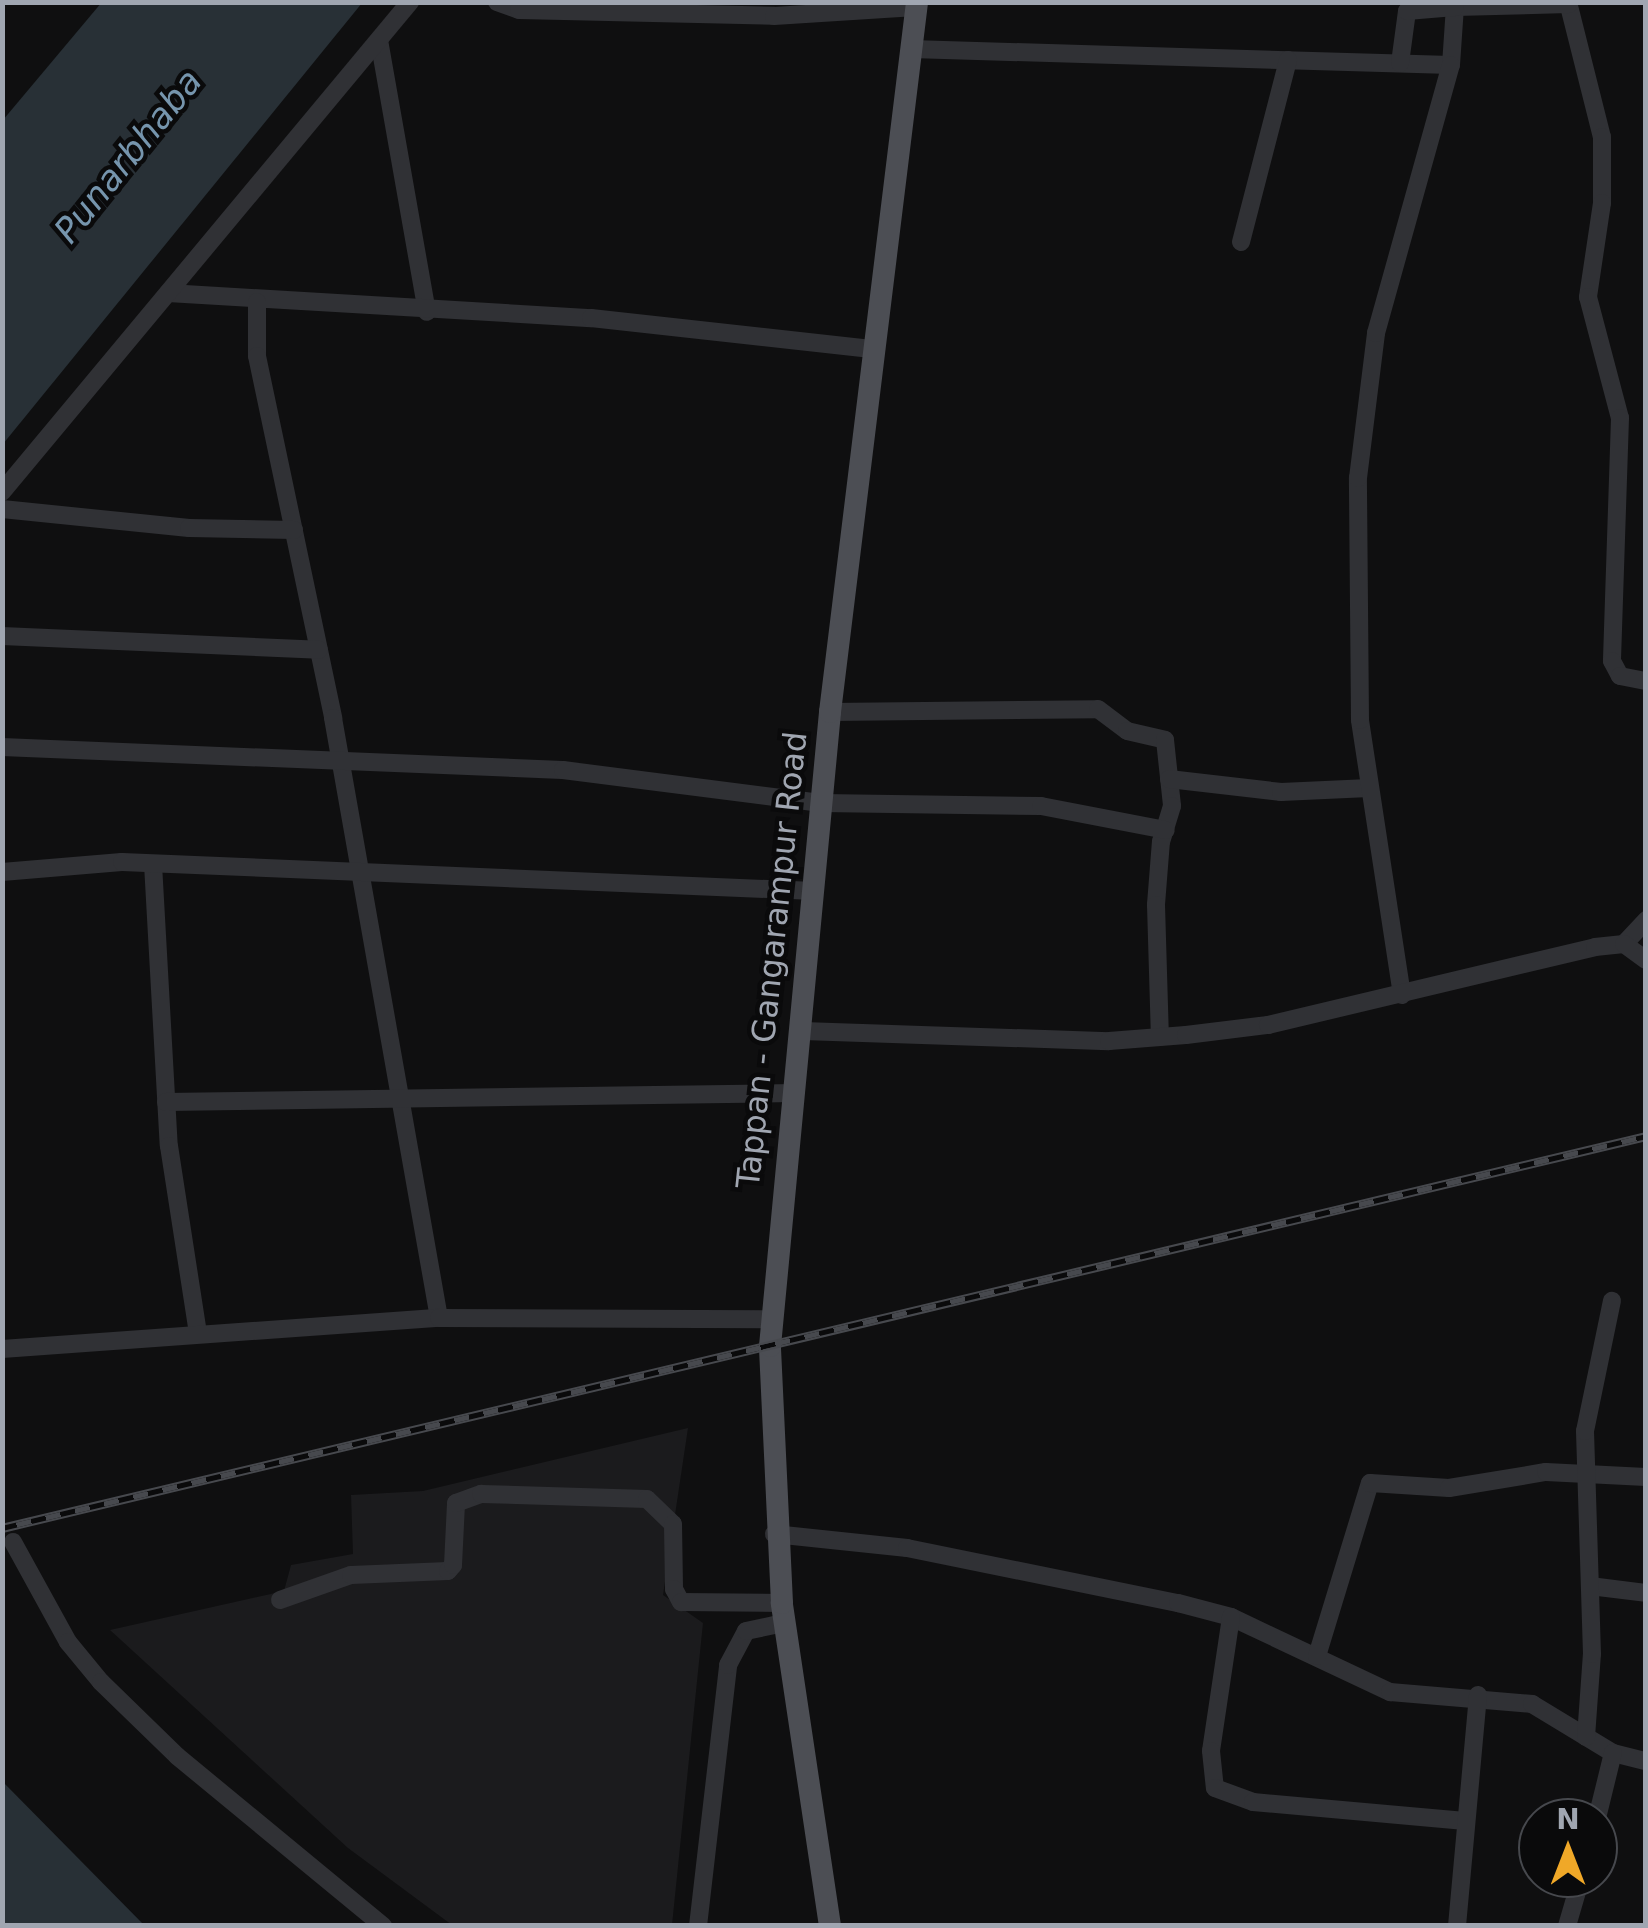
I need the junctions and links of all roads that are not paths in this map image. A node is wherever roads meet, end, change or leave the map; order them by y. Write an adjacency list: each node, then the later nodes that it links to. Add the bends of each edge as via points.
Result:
1 (410, 2): 6 (street)
2 (497, 2): 4 (street, via 519,10 774,16)
3 (1569, 4): 5 (street); 21 (street, via 1602,137 1602,203 1588,297 1620,418 1612,661 1620,676)
4 (917, 5): 7 (main road, Tappan - Gangarampur Road)
5 (1455, 7): 9 (street, via 1408,12); 10 (street)
6 (379, 40): 12 (street); 14 (street)
7 (911, 49): 8 (street); 15 (main road, Tappan - Gangarampur Road)
8 (1288, 60): 9 (street); 11 (street)
9 (1400, 64): 10 (street)
10 (1450, 65): 26 (street, via 1376,333 1360,453 1359,668)
11 (1241, 242)
12 (168, 293): 13 (street); 16 (street)
13 (257, 302): 14 (street); 18 (street, via 257,356)
14 (427, 312): 15 (street, via 642,322)
15 (871, 349): 22 (main road, Tappan - Gangarampur Road)
16 (2, 492)
17 (2, 509): 18 (street, via 188,528)
18 (294, 530): 20 (street)
19 (2, 636): 20 (street)
20 (319, 650): 24 (street)
21 (1646, 681)
22 (830, 712): 25 (street, via 1110,712 1127,731 1165,740); 27 (main road, Tappan - Gangarampur Road)
23 (2, 747): 24 (street)
24 (340, 758): 27 (street, via 666,779); 30 (street)
25 (1169, 779): 26 (street, via 1302,792); 28 (street)
26 (1370, 788): 36 (street)
27 (821, 802): 28 (street, via 1041,806); 32 (main road, Tappan - Gangarampur Road)
28 (1166, 830): 38 (street, via 1156,905)
29 (153, 864): 30 (street); 31 (street); 41 (street)
30 (359, 870): 32 (street); 40 (street)
31 (2, 872)
32 (814, 891): 37 (main road, Tappan - Gangarampur Road)
33 (1646, 920): 34 (street)
34 (1624, 944): 35 (street); 36 (street)
35 (1646, 960)
36 (1402, 995): 38 (street, via 1268,1025)
37 (803, 1030): 38 (street); 39 (main road, Tappan - Gangarampur Road)
38 (1160, 1037)
39 (795, 1092): 40 (street); 44 (main road, Tappan - Gangarampur Road)
40 (402, 1097): 41 (street); 43 (street)
41 (166, 1102): 45 (street)
42 (1612, 1301): 47 (street, via 1590,1399)
43 (440, 1318): 44 (street); 45 (street)
44 (771, 1319): 49 (main road, Tappan - Gangarampur Road)
45 (198, 1333): 46 (street)
46 (2, 1349)
47 (1586, 1472): 48 (street); 51 (street); 56 (street, via 1449,1488 1370,1483)
48 (1646, 1476)
49 (774, 1534): 54 (main road, Tappan - Gangarampur Road); 55 (street, via 942,1554)
50 (13, 1542): 64 (street, via 68,1642 101,1682 177,1756)
51 (1590, 1586): 52 (street); 58 (street)
52 (1646, 1593)
53 (280, 1600): 54 (street, via 351,1574 448,1571 454,1566 456,1503 481,1494 647,1499 673,1524 674,1589 681,1602)
54 (783, 1613): 65 (street, via 746,1632 728,1665); 66 (main road, Tappan - Gangarampur Road)
55 (1231, 1616): 56 (street); 62 (street, via 1211,1752 1215,1788 1252,1802)
56 (1317, 1656): 57 (street, via 1390,1692)
57 (1478, 1695): 58 (street, via 1532,1704); 62 (street)
58 (1586, 1737): 59 (street)
59 (1613, 1754): 60 (street); 61 (street)
60 (1646, 1761)
61 (1602, 1798)
62 (1465, 1820): 67 (street)
63 (1575, 1898): 68 (street)
64 (384, 1926)
65 (698, 1926)
66 (830, 1926)
67 (1457, 1926)
68 (1567, 1926)

